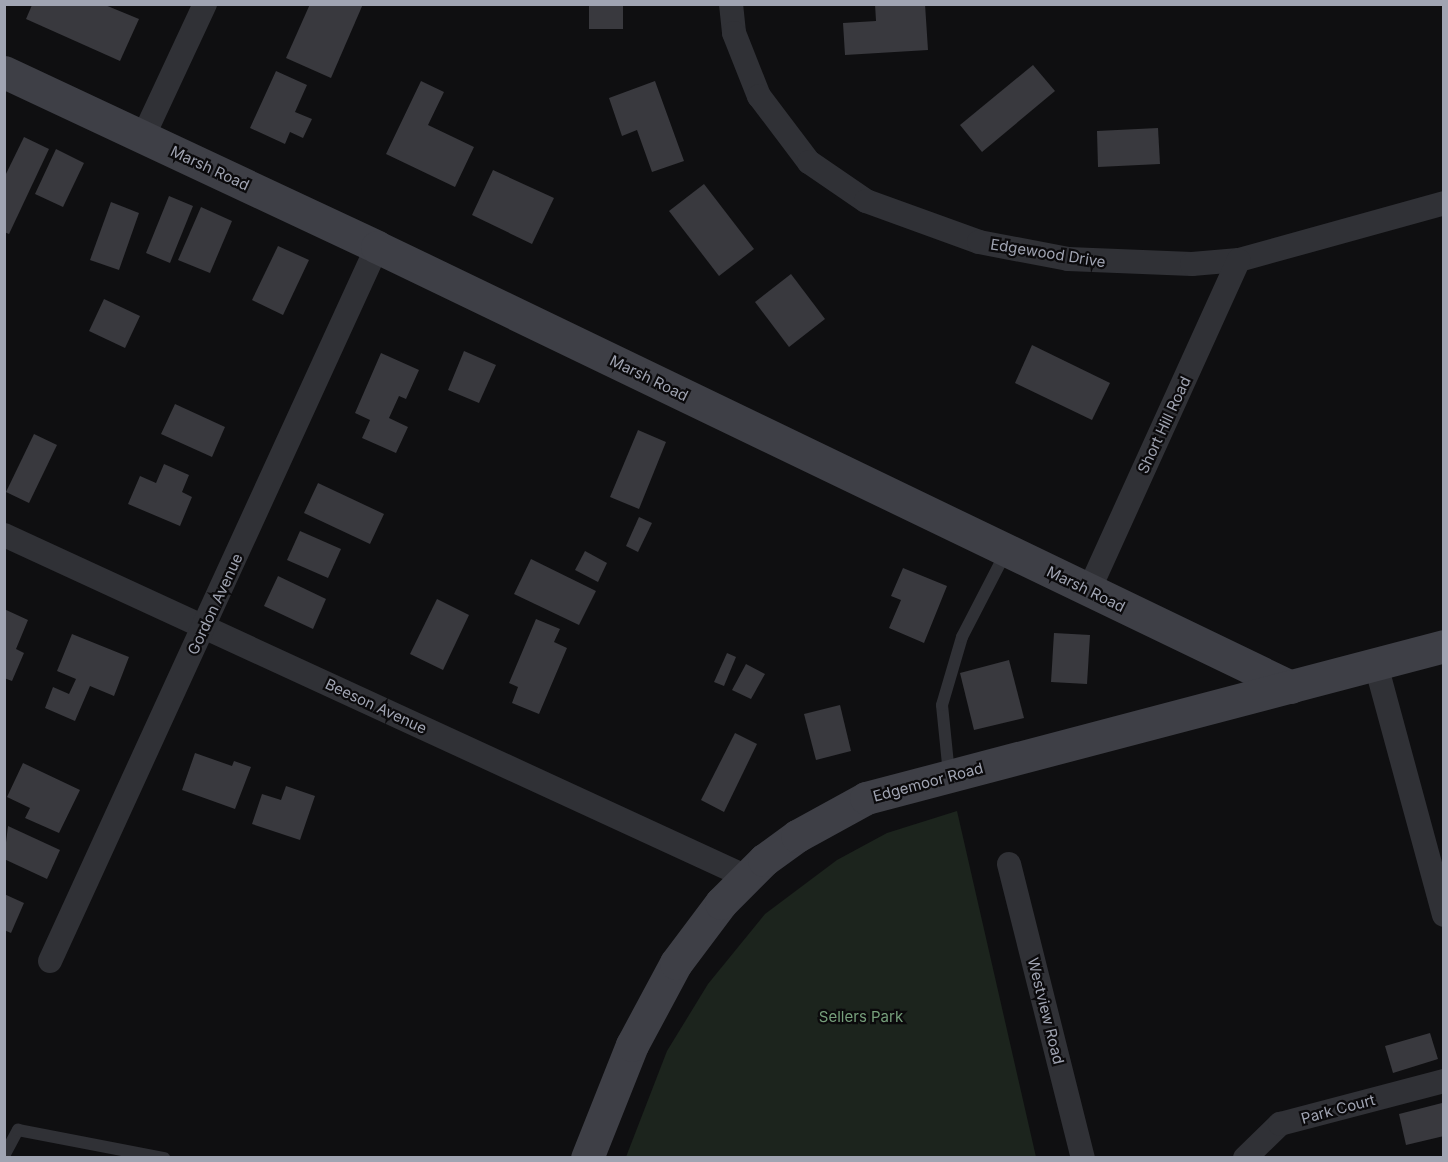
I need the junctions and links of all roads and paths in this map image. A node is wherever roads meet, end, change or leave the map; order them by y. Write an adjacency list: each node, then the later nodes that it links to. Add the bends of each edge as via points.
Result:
1 (205, 4): 4 (street)
2 (731, 4): 7 (street, Edgewood Drive, via 745,64 759,96 783,133 809,162 866,201 937,229 1023,252 1151,265)
3 (4, 72): 4 (main road, Marsh Road)
4 (143, 137): 6 (main road, Marsh Road)
5 (1443, 203): 7 (street, Edgewood Drive)
6 (377, 247): 9 (main road, Marsh Road); 11 (street, Gordon Avenue)
7 (1239, 260): 10 (street, Short Hill Road)
8 (4, 535): 11 (street, Beeson Avenue)
9 (1006, 550): 10 (main road, Marsh Road); 15 (lane, via 962,638 942,705)
10 (1089, 590): 14 (main road, Marsh Road)
11 (205, 628): 18 (street, Beeson Avenue); 20 (street, Gordon Avenue)
12 (1443, 646): 13 (main road, Edgemoor Road)
13 (1376, 665): 14 (main road, Edgemoor Road); 17 (street)
14 (1291, 687): 15 (main road, Edgemoor Road)
15 (950, 775): 18 (main road, Edgemoor Road, via 866,798 797,836)
16 (1009, 864): 25 (street, Westview Road)
17 (1438, 872): 19 (street)
18 (747, 877): 24 (main road, Edgemoor Road, via 697,932 651,1006)
19 (1443, 915)
20 (50, 961)
21 (1443, 1081): 26 (street, Park Court, via 1280,1124)
22 (4, 1156): 23 (lane, via 18,1130)
23 (164, 1158)
24 (587, 1158)
25 (1083, 1158)
26 (1245, 1158)

